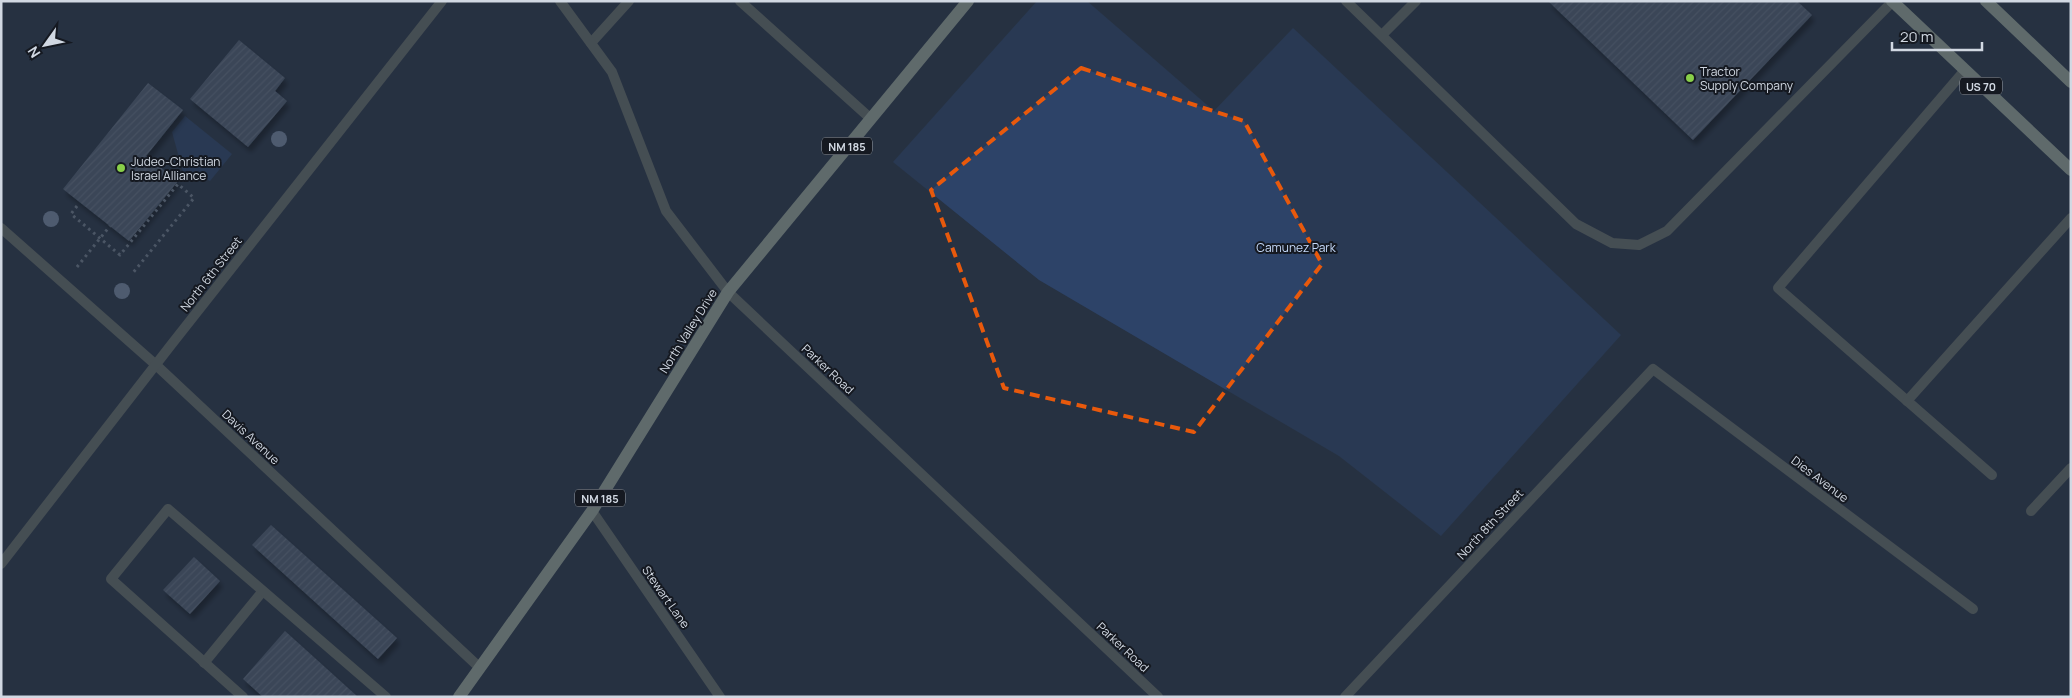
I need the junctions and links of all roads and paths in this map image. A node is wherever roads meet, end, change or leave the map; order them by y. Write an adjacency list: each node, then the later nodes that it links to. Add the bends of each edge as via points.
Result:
1 (442, 1): 24 (street, North 6th Street)
2 (560, 1): 11 (street, Parker Road)
3 (629, 1): 11 (street)
4 (740, 1): 14 (street)
5 (968, 1): 14 (main road, North Valley Drive / NM 185)
6 (1346, 1): 10 (street)
7 (1416, 1): 10 (street)
8 (1893, 1): 10 (street, via 1667,231 1639,245 1612,243 1576,224); 12 (main road, US 70)
9 (1986, 1): 13 (main road)
10 (1382, 36)
11 (591, 43): 23 (street, Parker Road, via 612,72 666,211)
12 (1965, 70): 15 (main road, US 70); 26 (street, via 1778,288)
13 (2071, 82)
14 (870, 118): 23 (main road, North Valley Drive / NM 185)
15 (2071, 170)
16 (77, 206): 20 (path, via 71,214)
17 (2071, 218): 26 (street)
18 (110, 226): 20 (path)
19 (1, 228): 24 (street, Davis Avenue)
20 (100, 238): 21 (path); 22 (path, via 120,255 178,184 194,198)
21 (77, 267)
22 (132, 274)
23 (728, 292): 29 (main road, North Valley Drive / NM 185); 40 (street, Parker Road)
24 (156, 365): 31 (street, North 6th Street); 35 (street, Davis Avenue)
25 (1653, 369): 33 (street, Dies Avenue); 41 (street, North 8th Street)
26 (1907, 401): 28 (street)
27 (2071, 468): 30 (street)
28 (1992, 475)
29 (592, 511): 35 (main road, North Valley Drive / NM 185); 39 (street, Stewart Lane)
30 (2031, 511)
31 (1, 564)
32 (262, 592): 34 (street); 34 (street, via 168,509 111,579); 36 (street)
33 (1973, 609)
34 (204, 663): 37 (street)
35 (480, 668): 38 (main road, North Valley Drive / NM 185)
36 (382, 696)
37 (243, 697)
38 (460, 697)
39 (720, 697)
40 (1158, 697)
41 (1345, 697)

